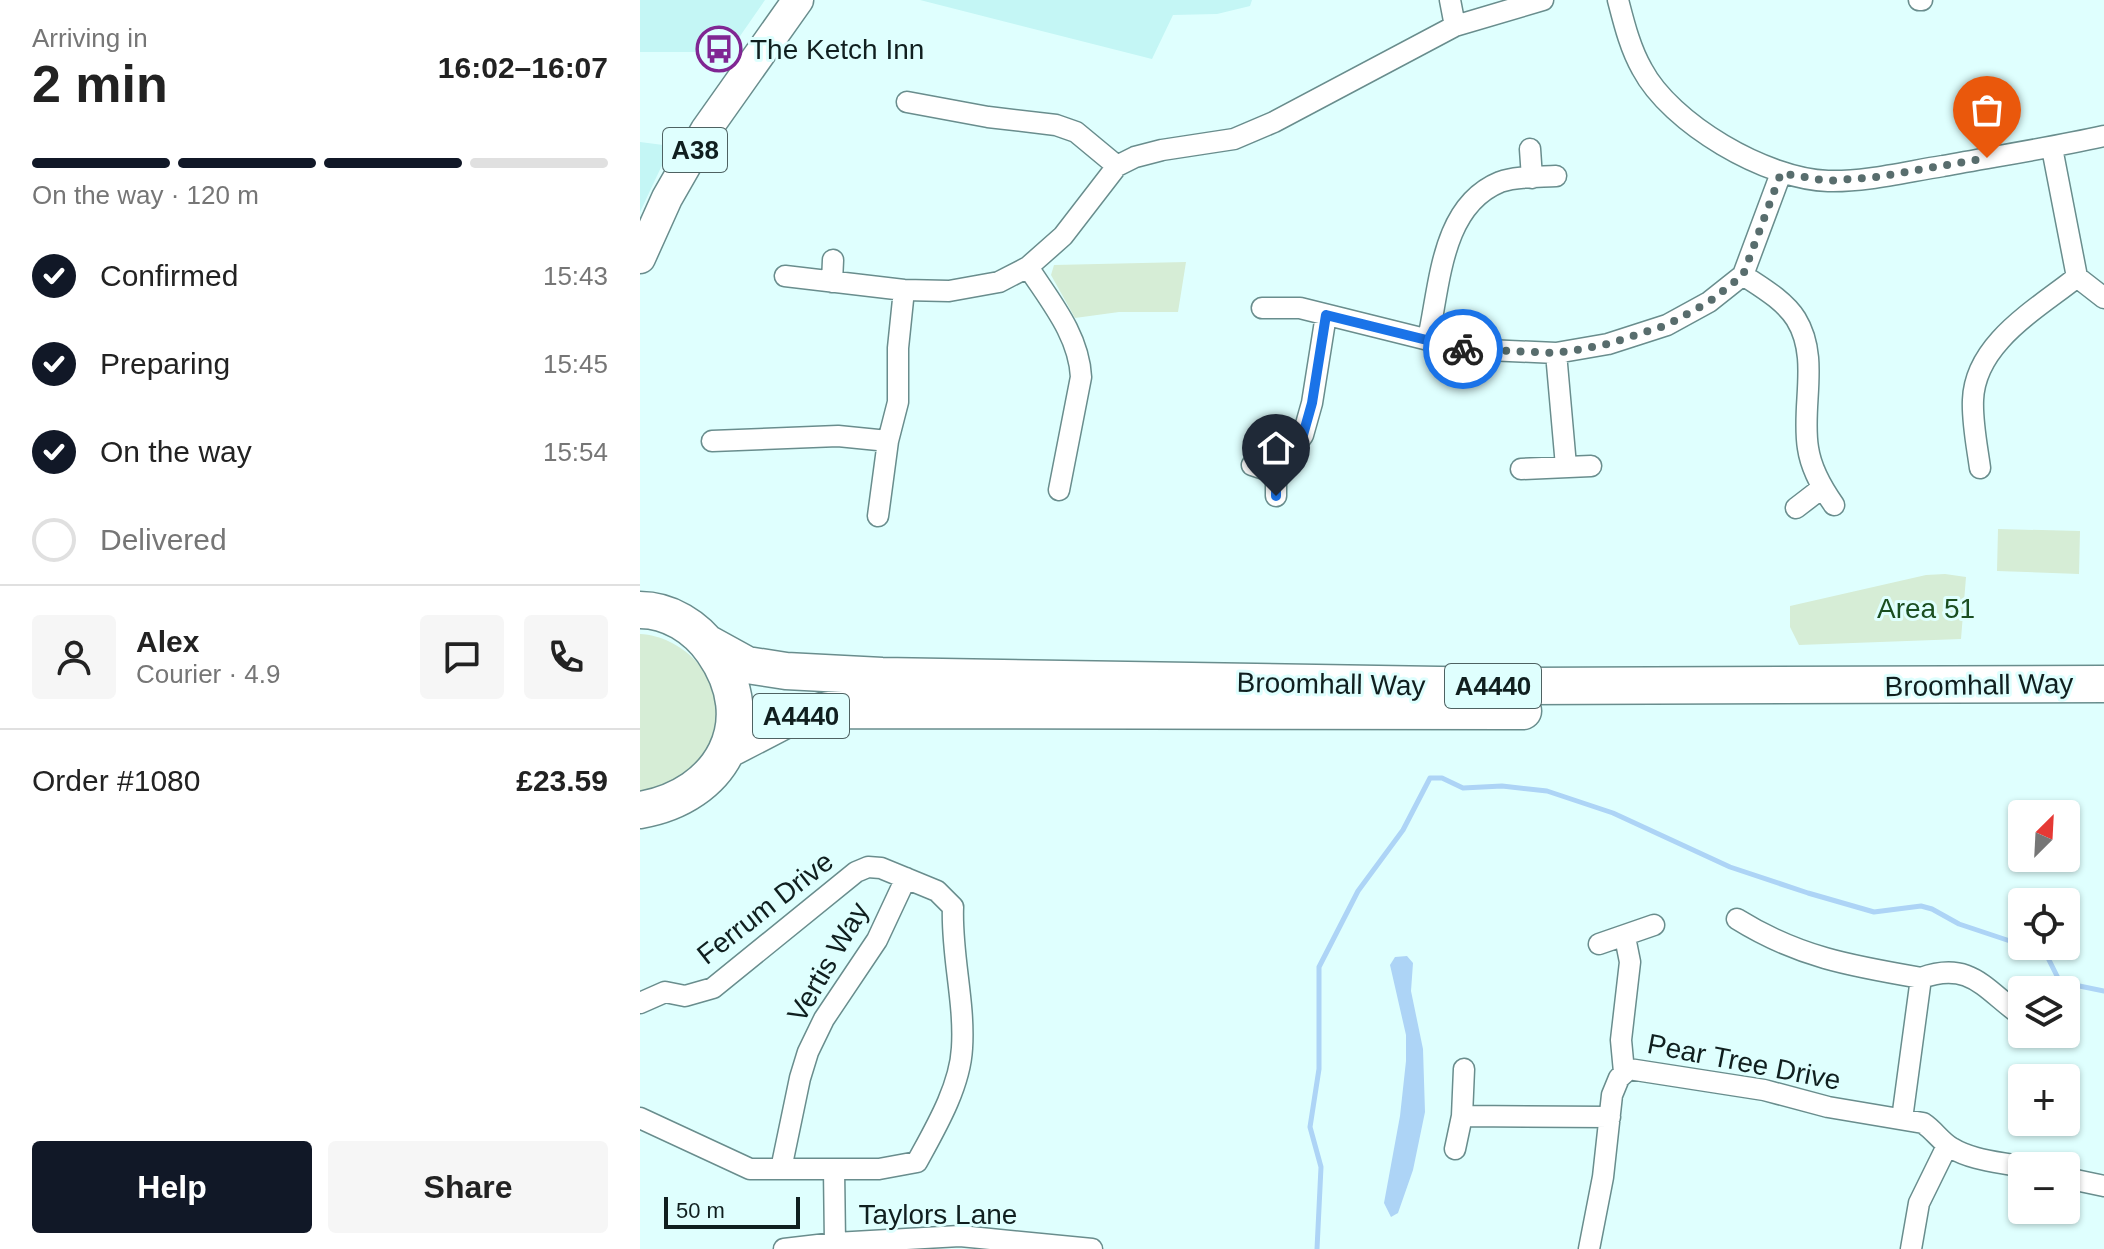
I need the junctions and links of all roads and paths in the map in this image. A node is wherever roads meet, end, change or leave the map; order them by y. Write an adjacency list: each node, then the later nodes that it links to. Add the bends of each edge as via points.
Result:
1 (798, 0): 14 (main road, A38, via 706,130)
2 (1450, 0): 5 (street)
3 (1543, 0): 5 (street)
4 (1618, 0): 11 (street, via 1642,71 1671,105 1704,134)
5 (1455, 26): 10 (street, via 1234,139 1162,150)
6 (907, 102): 10 (street, via 1056,125 1076,132)
7 (2104, 136): 8 (street)
8 (2052, 148): 11 (street, via 1877,177 1827,181); 19 (street)
9 (1530, 149): 13 (street)
10 (1117, 166): 16 (street, via 1063,236)
11 (1781, 173): 17 (street)
12 (1556, 176): 13 (street)
13 (1532, 178): 25 (street, via 1503,181 1472,200 1460,215 1451,232)
14 (640, 258)
15 (833, 260): 20 (street)
16 (1028, 267): 21 (street, via 999,282 949,291); 36 (street, via 1081,362)
17 (1743, 275): 26 (street, via 1667,325); 35 (street, via 1795,317 1804,337 1808,450)
18 (785, 276): 20 (street)
19 (2077, 277): 22 (street); 32 (street, via 2014,328 1977,371 1973,401)
20 (832, 282): 21 (street)
21 (904, 290): 28 (street, via 898,402)
22 (2104, 298)
23 (1262, 308): 24 (street, via 1300,308)
24 (1326, 315): 25 (street); 34 (street, via 1303,435)
25 (1428, 339): 26 (street, via 1465,349)
26 (1556, 353): 30 (street)
27 (712, 441): 28 (street, via 838,436)
28 (888, 441): 40 (street)
29 (1252, 465): 34 (street)
30 (1566, 466): 31 (street); 33 (street)
31 (1591, 466)
32 (1980, 468)
33 (1521, 469)
34 (1276, 473): 37 (street)
35 (1822, 488): 38 (street); 39 (street)
36 (1059, 490)
37 (1276, 496)
38 (1834, 505)
39 (1796, 508)
40 (878, 516)
41 (645, 603): 42 (highway, via 691,627)
42 (707, 643): 43 (highway, Broomhall Way / A4440, via 747,665 866,676 1502,686); 45 (highway, via 730,679 734,698)
43 (2104, 684)
44 (2104, 708): 45 (highway, Broomhall Way / A4440, via 828,710 787,719)
45 (729, 749): 46 (highway, via 704,781)
46 (683, 797): 47 (highway); 48 (main road)
47 (640, 810)
48 (640, 829)
49 (906, 878): 55 (street, Ferrum Drive, via 881,868 856,872 713,988 685,996 665,992); 66 (street, Vertis Way, via 877,940 808,1052); 67 (street, Ferrum Drive, via 937,891 953,907 962,1051 917,1162)
50 (1737, 919): 54 (street, via 1769,939 1816,957)
51 (1654, 925): 52 (street)
52 (1625, 937): 53 (street); 58 (street, via 1630,962 1621,1040)
53 (1599, 944)
54 (1921, 978): 56 (street, via 1939,971 1960,972); 62 (street)
55 (640, 1003)
56 (2008, 1004)
57 (1464, 1069): 59 (street)
58 (1624, 1072): 60 (street, Pear Tree Drive, via 1612,1095); 62 (street, Pear Tree Drive, via 1634,1069 1764,1090)
59 (1462, 1116): 60 (street); 64 (street)
60 (1610, 1117): 73 (street, Pear Tree Drive)
61 (640, 1118): 66 (street, Ferrum Drive, via 750,1169)
62 (1902, 1119): 63 (street, Pear Tree Drive, via 1923,1123)
63 (1947, 1146): 65 (street, Pear Tree Drive); 74 (street, via 1919,1203)
64 (1455, 1149)
65 (2008, 1164)
66 (781, 1169): 67 (street, Ferrum Drive)
67 (834, 1169): 70 (street)
68 (2080, 1181): 69 (street)
69 (2104, 1186)
70 (835, 1243): 71 (street, Taylors Lane); 72 (street, Taylors Lane, via 960,1236)
71 (784, 1249)
72 (1092, 1249)
73 (1589, 1249)
74 (1911, 1249)

